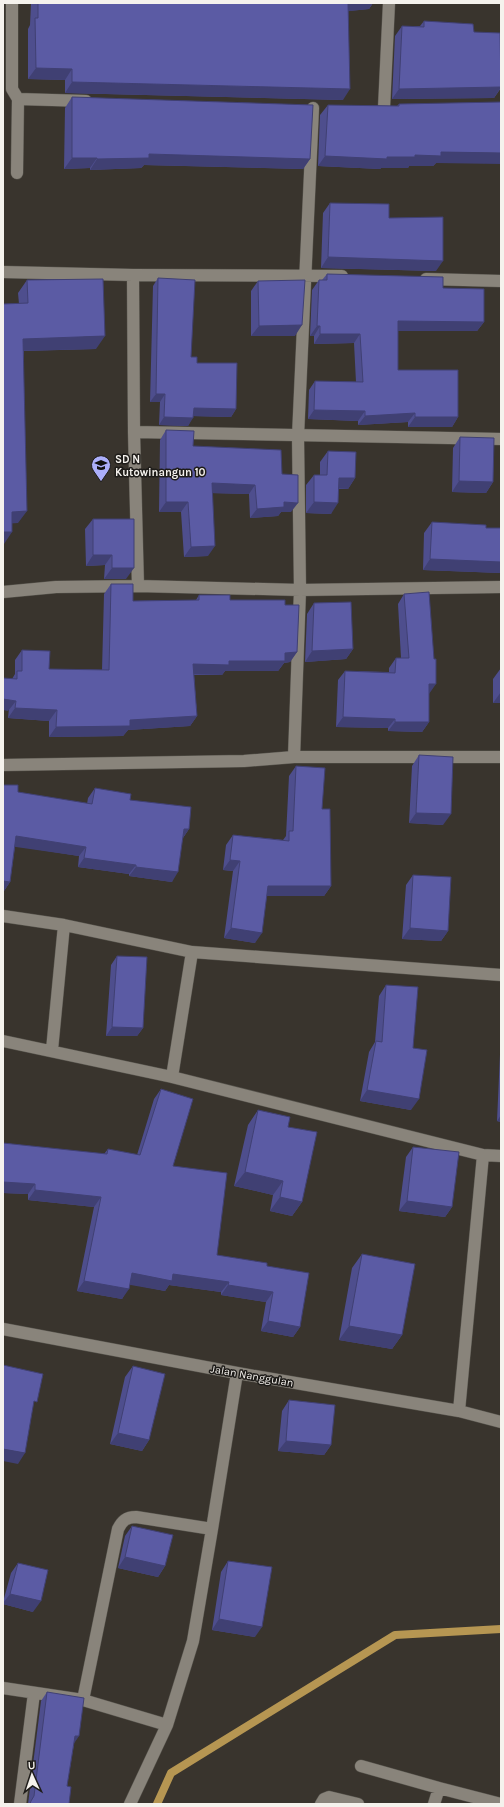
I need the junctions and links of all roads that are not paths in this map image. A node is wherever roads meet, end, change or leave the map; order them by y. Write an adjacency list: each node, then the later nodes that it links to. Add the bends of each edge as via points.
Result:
1 (12, 3): 3 (street, via 12,89)
2 (389, 3): 8 (street)
3 (18, 99): 4 (street); 9 (street)
4 (98, 101)
5 (400, 107): 8 (street)
6 (298, 108): 12 (street, via 317,108)
7 (368, 108): 8 (street)
8 (384, 108)
9 (17, 173)
10 (3, 272): 11 (street)
11 (133, 275): 12 (street); 16 (street)
12 (306, 275): 13 (street); 17 (street)
13 (353, 277)
14 (415, 278): 15 (street)
15 (501, 281)
16 (134, 432): 17 (street); 19 (street)
17 (298, 436): 18 (street); 21 (street)
18 (501, 439)
19 (138, 586): 21 (street); 22 (street, via 56,587)
20 (501, 587): 21 (street)
21 (300, 590): 23 (street)
22 (3, 592)
23 (294, 757): 24 (street); 25 (street, via 244,761)
24 (501, 757)
25 (3, 765)
26 (3, 916): 27 (street)
27 (64, 925): 28 (street); 31 (street)
28 (192, 952): 29 (street); 32 (street)
29 (501, 975)
30 (3, 1041): 31 (street)
31 (52, 1050): 32 (street)
32 (172, 1077): 33 (street)
33 (483, 1156): 34 (street); 37 (street)
34 (501, 1156)
35 (3, 1329): 36 (street, Jalan Nanggulan)
36 (237, 1374): 37 (street, Jalan Nanggulan); 39 (street)
37 (459, 1411): 38 (street, Jalan Nanggulan)
38 (501, 1422)
39 (212, 1529): 42 (street, via 136,1517 123,1521 118,1529); 43 (street, via 193,1641)
40 (3, 1688): 41 (street)
41 (34, 1694): 42 (street); 46 (street)
42 (83, 1700): 43 (street)
43 (167, 1724): 47 (street)
44 (361, 1766): 45 (street)
45 (439, 1788): 50 (street); 51 (street)
46 (20, 1804)
47 (130, 1804)
48 (321, 1804): 49 (street, via 329,1797)
49 (358, 1804)
50 (434, 1804)
51 (501, 1804)

